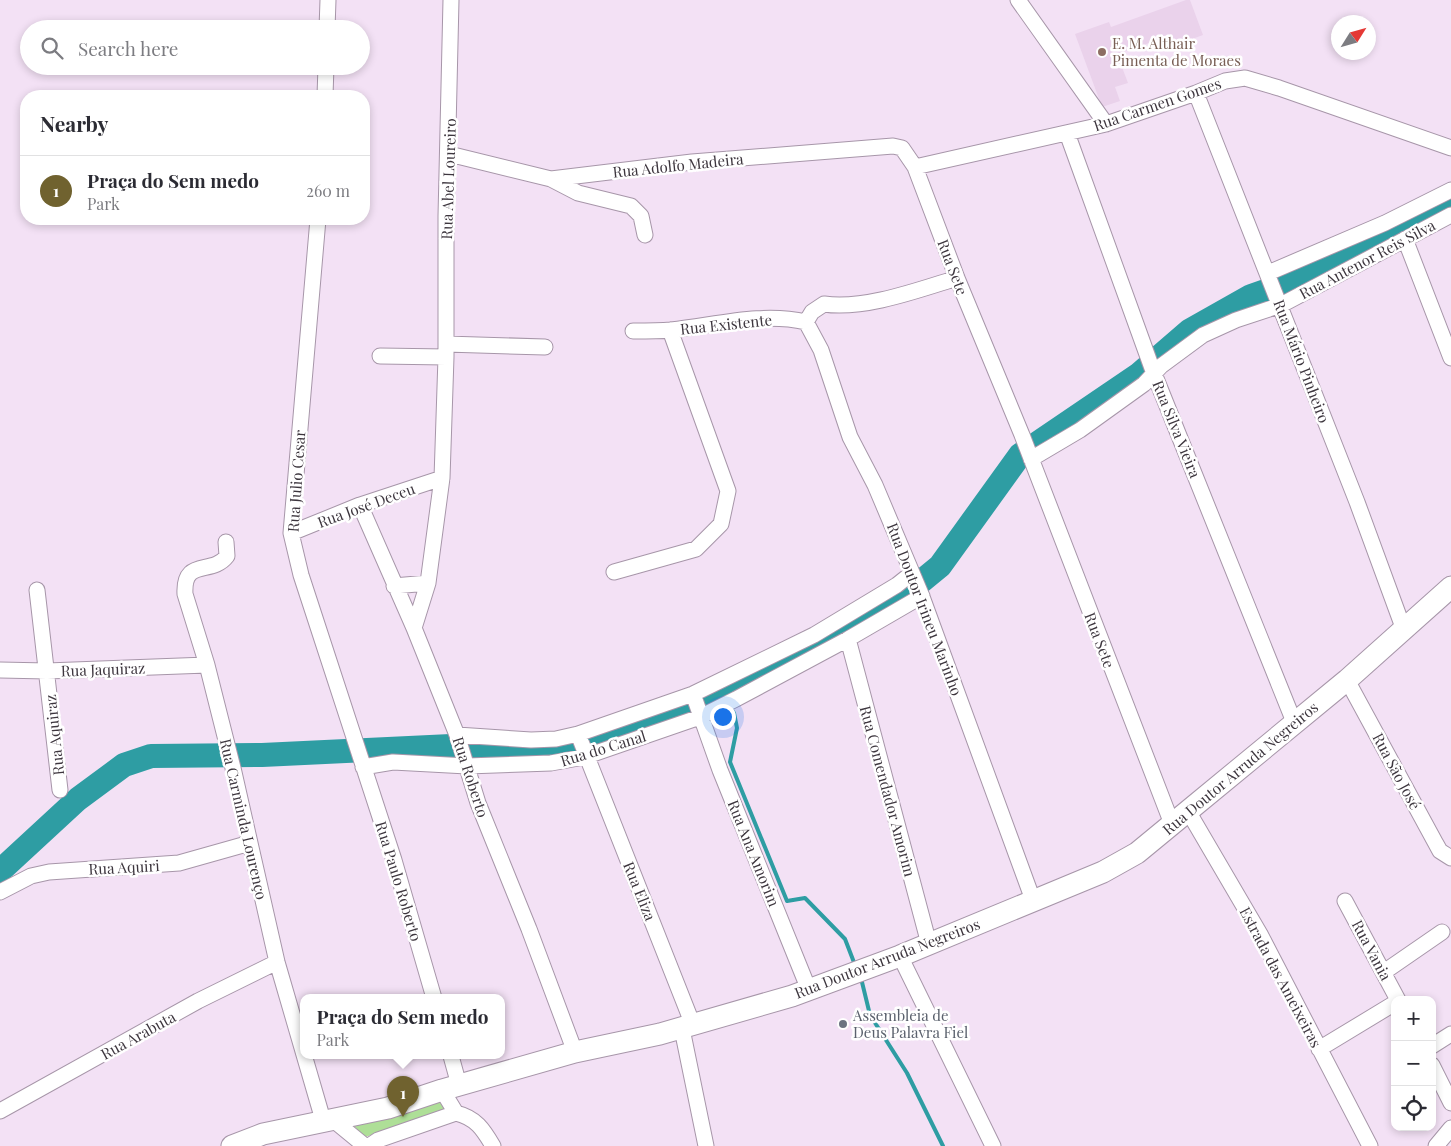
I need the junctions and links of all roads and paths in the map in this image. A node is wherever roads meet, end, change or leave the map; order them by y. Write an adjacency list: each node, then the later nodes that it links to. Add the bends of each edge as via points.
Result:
1 (328, 0): 4 (street)
2 (451, 0): 11 (street, Rua Abel Loureiro)
3 (1018, 0): 8 (street)
4 (327, 20)
5 (326, 75): 6 (street)
6 (325, 90)
7 (1196, 93): 8 (street, Rua Carmen Gomes); 10 (street, Rua Carmen Gomes, via 1225,80 1245,78); 19 (street, Rua Mário Pinheiro)
8 (1106, 124): 9 (street, Rua Carmen Gomes)
9 (1067, 133): 12 (street, Rua Carmen Gomes); 29 (street, Rua Silva Vieira)
10 (1451, 148)
11 (449, 154): 13 (street, Rua Adolfo Madeira); 26 (street, Rua Abel Loureiro)
12 (911, 160): 13 (street, Rua Adolfo Madeira, via 902,148 893,146 692,162); 20 (street, Rua Sete)
13 (551, 179): 17 (street, via 578,193 631,206 640,216)
14 (1451, 190): 19 (street)
15 (1451, 215): 18 (street, Rua Antenor Reis Silva)
16 (317, 225): 33 (street, Rua Julio Cesar)
17 (645, 235)
18 (1405, 239): 21 (street, Rua Antenor Reis Silva); 28 (street)
19 (1269, 276): 21 (street, Rua Mário Pinheiro)
20 (957, 278): 22 (street, via 884,299 839,307 824,304 812,312); 30 (street, Rua Sete)
21 (1279, 302): 29 (street, Rua Antenor Reis Silva, via 1203,335); 43 (street, Rua Mário Pinheiro)
22 (806, 322): 23 (street, Rua Existente, via 789,318 748,319); 36 (street, Rua Doutor Irineu Marinho, via 821,350 850,437 875,485)
23 (670, 330): 24 (street, Rua Existente); 35 (street, via 728,492 721,524 696,549)
24 (633, 331)
25 (545, 347): 26 (street)
26 (446, 350): 27 (street); 31 (street, Rua Abel Loureiro)
27 (380, 356)
28 (1451, 358)
29 (1154, 372): 30 (street, Rua Antenor Reis Silva, via 1080,430); 51 (street, Rua Silva Vieira)
30 (1030, 458): 58 (street, Rua Sete)
31 (442, 478): 32 (street, Rua José Deceu); 37 (street, Rua Abel Loureiro)
32 (360, 505): 33 (street, Rua José Deceu); 38 (street, Rua Roberto)
33 (291, 533): 55 (street, Rua Julio Cesar, via 301,576)
34 (226, 542): 45 (street, Rua Carminda Lourenço, via 224,561 195,570 187,575 184,583)
35 (614, 572)
36 (913, 574): 41 (street, Rua Doutor Irineu Marinho); 49 (street, via 814,635)
37 (428, 583): 38 (street); 42 (street, Rua Abel Loureiro)
38 (394, 586): 42 (street, Rua Roberto)
39 (1451, 587): 43 (street, Rua Doutor Arruda Negreiros)
40 (37, 590): 47 (street, Rua Aquiraz)
41 (922, 595): 44 (street, Rua do Canal); 62 (street, Rua Doutor Irineu Marinho)
42 (414, 628): 53 (street, Rua Roberto)
43 (1404, 630): 48 (street, Rua Doutor Arruda Negreiros)
44 (848, 639): 50 (street, Rua do Canal); 65 (street, Rua Comendador Amorim)
45 (207, 665): 47 (street, Rua Jaquiraz); 59 (street, Rua Carminda Lourenço)
46 (0, 670): 47 (street, Rua Jaquiraz)
47 (47, 671): 57 (street, Rua Aquiraz)
48 (1347, 680): 51 (street, Rua Doutor Arruda Negreiros); 60 (street, Rua São José, via 1440,851)
49 (693, 695): 50 (street, Rua Ana Amorim); 52 (street)
50 (700, 716): 54 (street, Rua do Canal); 69 (street, Rua Ana Amorim)
51 (1294, 722): 58 (street, Rua Doutor Arruda Negreiros)
52 (578, 736): 53 (street, via 531,740); 54 (street, Rua Eliza)
53 (458, 738): 56 (street, Rua Roberto)
54 (584, 755): 56 (street, Rua do Canal, via 551,763); 73 (street, Rua Eliza)
55 (362, 765): 56 (street, Rua do Canal, via 393,762); 70 (street, Rua Paulo Roberto)
56 (466, 765): 78 (street, Rua Roberto)
57 (60, 790)
58 (1180, 818): 62 (street, Rua Doutor Arruda Negreiros, via 1118,865); 77 (street, Estrada das Ameixeiras, via 1255,926)
59 (250, 843): 61 (street, Rua Aquiri, via 179,863 49,872); 67 (street, Rua Carminda Lourenço)
60 (1451, 858)
61 (0, 892)
62 (1033, 900): 65 (street, Rua Doutor Arruda Negreiros)
63 (1346, 901): 68 (street, Rua Vania)
64 (1442, 932): 68 (street)
65 (929, 944): 66 (street, Rua Doutor Arruda Negreiros)
66 (900, 956): 69 (street, Rua Doutor Arruda Negreiros); 93 (street)
67 (277, 962): 74 (street, Rua Carminda Lourenço); 84 (street, Rua Arabuta, via 198,1001)
68 (1384, 972): 71 (street, Rua Vania)
69 (809, 990): 73 (street, Rua Doutor Arruda Negreiros)
70 (433, 994)
71 (1396, 996)
72 (1391, 1005): 77 (street)
73 (688, 1027): 78 (street, Rua Doutor Arruda Negreiros); 92 (street, Rua Eliza)
74 (300, 1033)
75 (1451, 1034): 76 (street)
76 (1436, 1043)
77 (1320, 1049): 94 (street, Estrada das Ameixeiras)
78 (575, 1052): 82 (street, Rua Doutor Arruda Negreiros)
79 (308, 1059): 86 (street, Rua Carminda Lourenço)
80 (451, 1059): 82 (street)
81 (1436, 1073): 83 (street)
82 (451, 1087): 85 (street); 86 (street, Rua Doutor Arruda Negreiros, via 388,1108)
83 (1451, 1103)
84 (0, 1111)
85 (456, 1113): 90 (street); 91 (street, via 470,1117 483,1128)
86 (328, 1120): 88 (street, Rua Doutor Arruda Negreiros, via 264,1134); 89 (street)
87 (1451, 1128): 95 (street)
88 (232, 1146)
89 (365, 1146)
90 (369, 1146)
91 (493, 1146)
92 (706, 1146)
93 (993, 1146)
94 (1370, 1146)
95 (1436, 1146)

